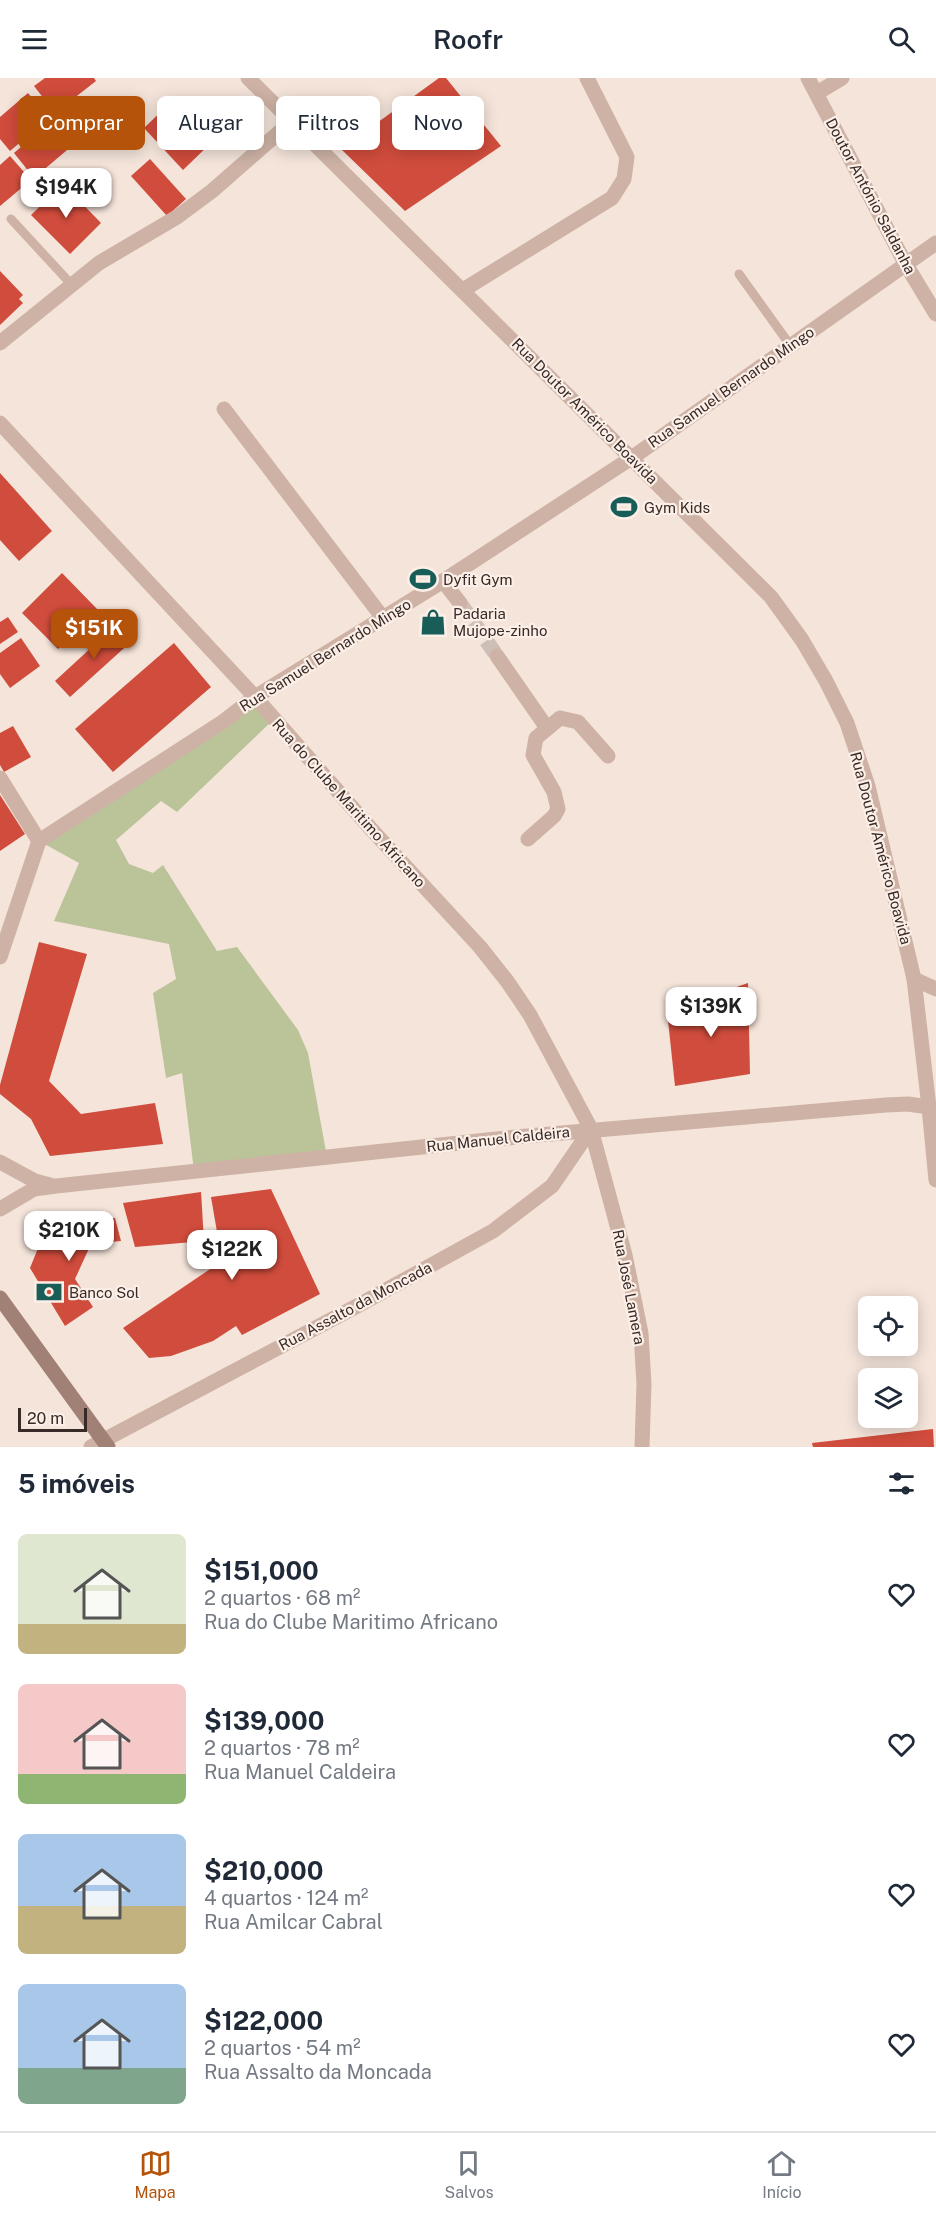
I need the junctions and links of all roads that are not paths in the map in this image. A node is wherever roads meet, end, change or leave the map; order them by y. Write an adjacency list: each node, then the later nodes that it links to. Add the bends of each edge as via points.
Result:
1 (248, 78): 6 (street, Rua Doutor Américo Boavida)
2 (587, 78): 14 (street, via 627,157 624,179 612,198)
3 (808, 78): 5 (street, Doutor António Saldanha)
4 (842, 78): 5 (street)
5 (817, 93): 11 (street, Doutor António Saldanha)
6 (276, 106)
7 (276, 136): 13 (street, via 177,217 120,249)
8 (320, 150): 14 (street, Rua Doutor Américo Boavida)
9 (11, 219): 13 (lane)
10 (936, 243): 11 (street, Rua Samuel Bernardo Mingo)
11 (905, 263): 15 (street, Doutor António Saldanha); 17 (street, Rua Samuel Bernardo Mingo)
12 (740, 274): 17 (lane)
13 (71, 284): 16 (street)
14 (463, 290): 20 (street, Rua Doutor Américo Boavida)
15 (936, 314)
16 (0, 343)
17 (790, 345): 20 (street, Rua Samuel Bernardo Mingo)
18 (224, 409): 23 (street)
19 (0, 423): 25 (street, Rua do Clube Maritimo Africano)
20 (633, 457): 21 (street, Rua Samuel Bernardo Mingo); 32 (street, Rua Doutor Américo Boavida, via 771,597 826,681 847,723 868,786)
21 (443, 580): 22 (street); 23 (street, Rua Samuel Bernardo Mingo)
22 (460, 603)
23 (383, 618): 25 (street, Rua Samuel Bernardo Mingo)
24 (497, 656): 26 (street)
25 (255, 697): 30 (street, Rua Samuel Bernardo Mingo); 37 (street, Rua do Clube Maritimo Africano, via 507,981 530,1015)
26 (547, 728): 27 (street, via 560,718 578,722); 29 (street, via 536,738 533,755 554,792 558,809)
27 (608, 756)
28 (0, 778): 30 (street)
29 (528, 839)
30 (39, 841): 31 (street)
31 (0, 957)
32 (914, 979): 33 (street); 35 (street, Rua Doutor Américo Boavida)
33 (936, 989)
34 (936, 1048): 35 (street)
35 (924, 1065): 36 (street, Rua Doutor Américo Boavida)
36 (932, 1112): 37 (street, Rua Manuel Caldeira, via 908,1104 886,1105); 39 (street, Rua Doutor Américo Boavida)
37 (591, 1130): 40 (street, Rua Manuel Caldeira); 43 (street, Rua Assalto da Moncada, via 552,1186 493,1231); 44 (street, Rua José Lamera, via 625,1255 640,1333 644,1384)
38 (0, 1162): 40 (street, Rua Manuel Caldeira, via 35,1181)
39 (936, 1180)
40 (56, 1186): 41 (street, Rua Manuel Caldeira, via 34,1189)
41 (0, 1209)
42 (0, 1298): 43 (main road)
43 (100, 1445)
44 (642, 1447)

